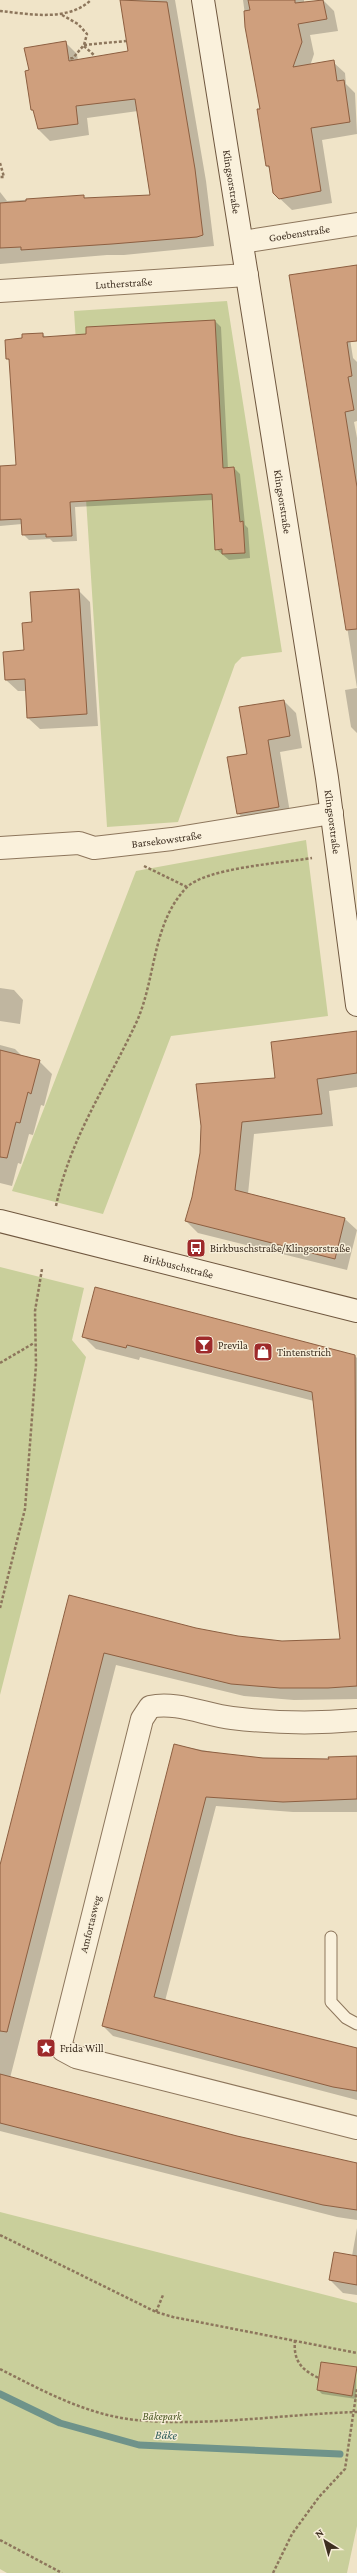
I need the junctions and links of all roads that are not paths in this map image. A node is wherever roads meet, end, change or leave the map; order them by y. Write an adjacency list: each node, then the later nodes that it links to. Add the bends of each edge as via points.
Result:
1 (203, 0): 3 (street, Klingsorstraße)
2 (357, 224): 3 (street, Goebenstraße)
3 (242, 242): 4 (street, Klingsorstraße)
4 (247, 275): 5 (street, Lutherstraße); 6 (street, Klingsorstraße)
5 (0, 291)
6 (332, 813): 7 (street, Barsekowstraße, via 172,839 94,848 79,844); 8 (street, Klingsorstraße)
7 (0, 848)
8 (357, 1005)
9 (0, 1221): 10 (street, Birkbuschstraße)
10 (357, 1311)
11 (357, 1720): 14 (street, Amfortasweg, via 286,1723 231,1718 165,1706 150,1707 142,1719 61,2043 64,2050 76,2057)
12 (331, 1938): 13 (lane, via 331,2002 346,2018)
13 (357, 2024)
14 (357, 2128)

